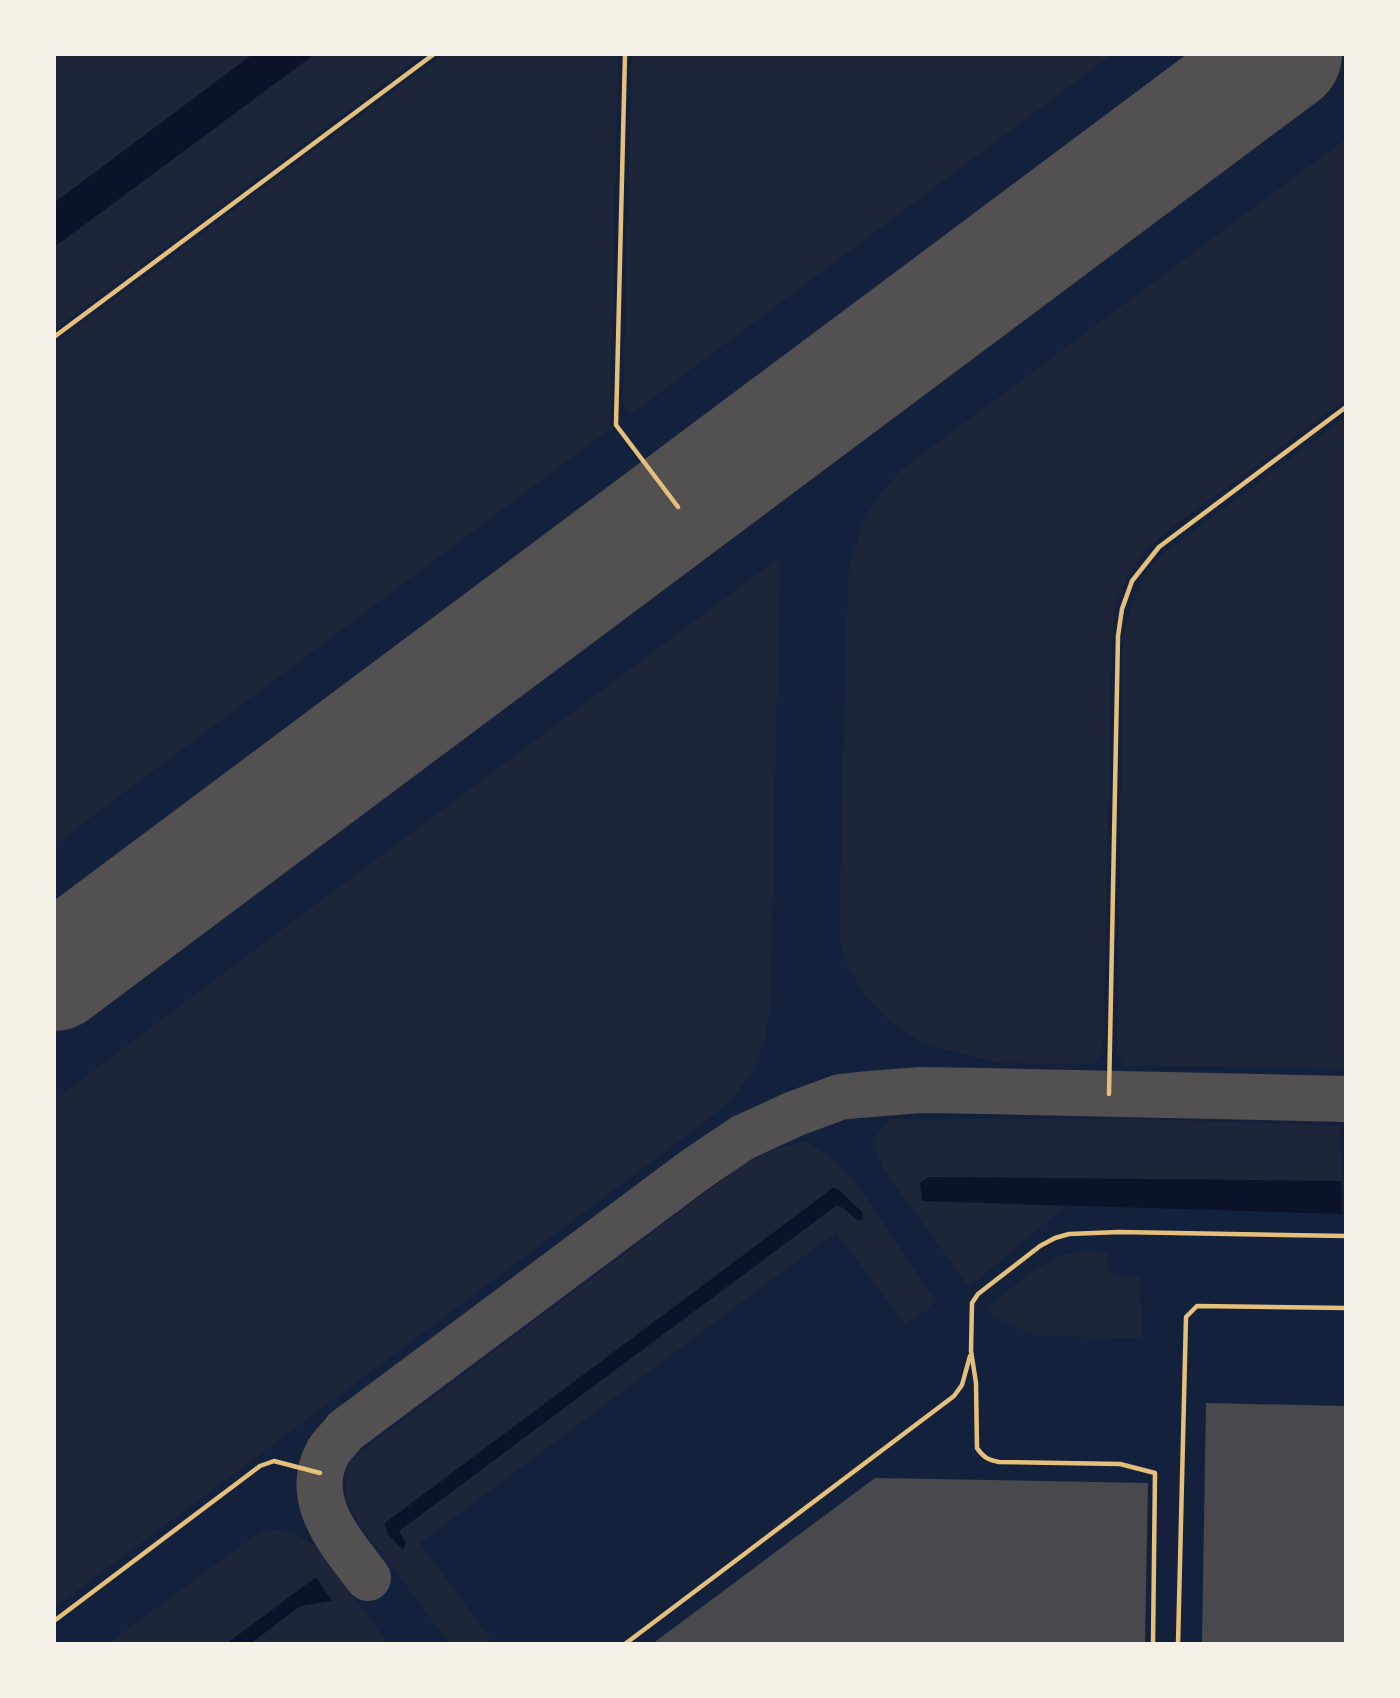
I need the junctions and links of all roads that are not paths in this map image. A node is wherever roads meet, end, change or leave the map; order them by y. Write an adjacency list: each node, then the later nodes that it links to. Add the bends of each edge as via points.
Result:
1 (434, 54): 3 (lane)
2 (625, 54): 5 (lane, via 616,425)
3 (54, 337)
4 (1346, 407): 6 (lane, via 1167,541 1132,581 1122,609)
5 (678, 507)
6 (1109, 1094)
7 (1346, 1236): 9 (lane, via 1086,1233 1055,1238 978,1294 972,1303)
8 (1346, 1308): 14 (lane, via 1197,1306 1186,1317)
9 (971, 1351): 12 (lane, via 962,1385 954,1396); 13 (lane, via 977,1448 988,1460 1120,1464 1155,1473)
10 (320, 1473): 11 (lane, via 274,1461 260,1466)
11 (54, 1620)
12 (625, 1644)
13 (1153, 1644)
14 (1178, 1644)

